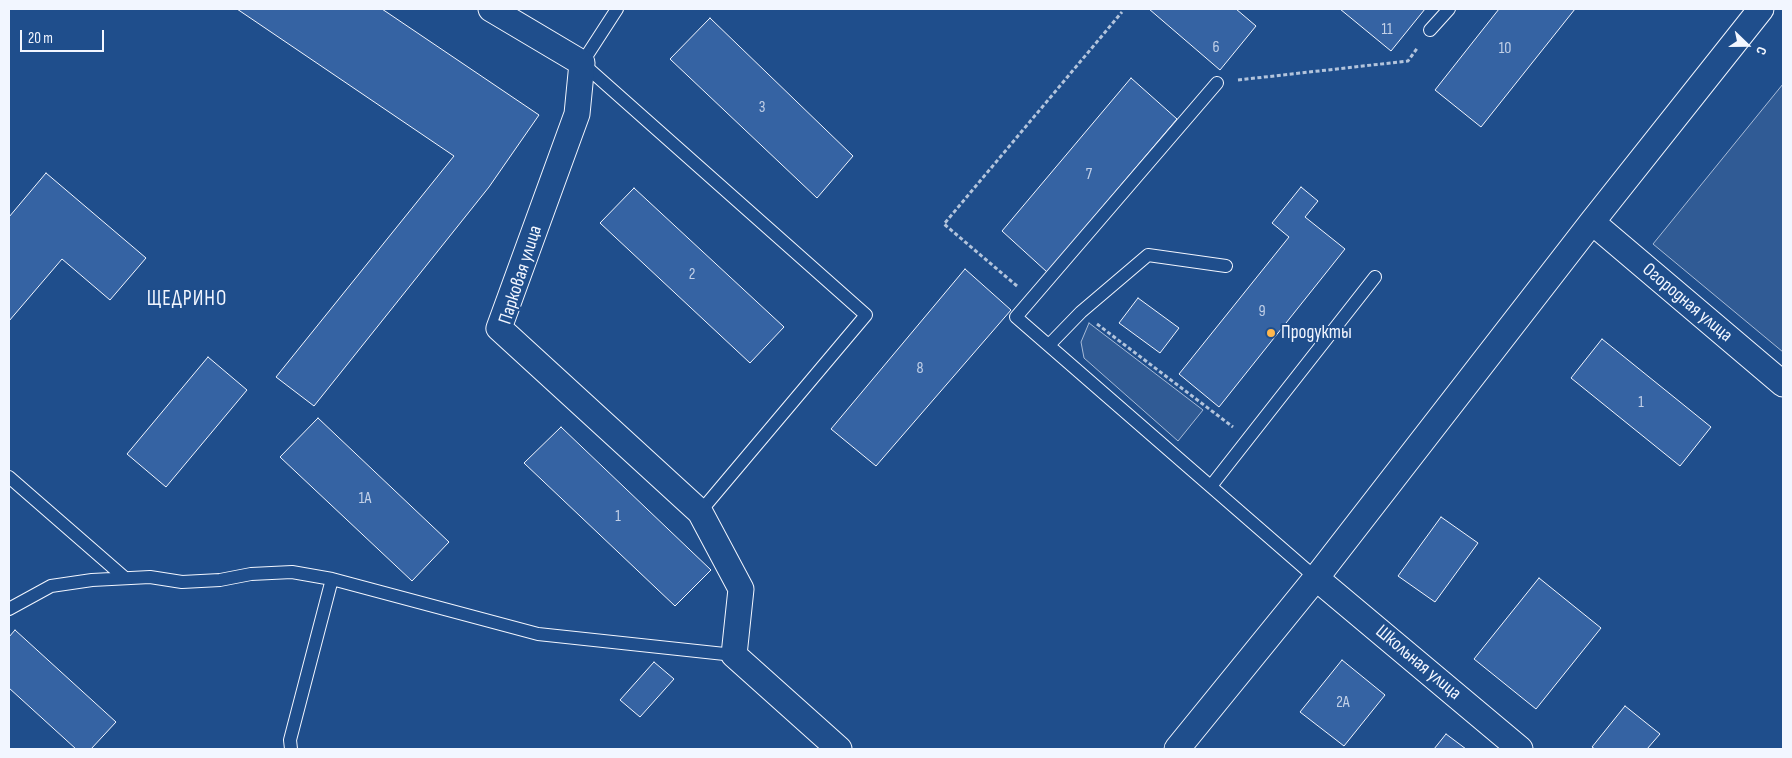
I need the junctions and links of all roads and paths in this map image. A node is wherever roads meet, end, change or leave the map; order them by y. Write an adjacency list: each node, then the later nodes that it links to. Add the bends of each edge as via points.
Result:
1 (491, 9): 8 (street)
2 (617, 9): 8 (lane)
3 (1449, 9): 6 (lane)
4 (1762, 9): 10 (street)
5 (1122, 12): 13 (path, via 944,224)
6 (1430, 30)
7 (1408, 61): 9 (path)
8 (582, 63): 20 (street, Парковая улица, via 578,114 499,328); 20 (lane, via 866,316)
9 (1217, 83): 13 (lane)
10 (1592, 222): 16 (street, Огородная улица); 22 (street)
11 (1226, 266): 14 (lane, via 1148,256)
12 (1375, 277): 17 (lane)
13 (1032, 298): 15 (lane, via 1016,317)
14 (1081, 312): 15 (lane); 17 (path)
15 (1049, 345): 19 (lane)
16 (1781, 379)
17 (1248, 439): 19 (lane)
18 (9, 477): 21 (lane)
19 (1211, 486): 22 (lane)
20 (700, 512): 25 (street, via 741,588)
21 (125, 578): 23 (lane, via 150,577 182,582 292,572); 24 (lane, via 51,586)
22 (1316, 578): 28 (street); 29 (street, Школьная улица)
23 (332, 580): 25 (lane, via 538,634); 26 (lane, via 290,740)
24 (9, 609)
25 (734, 655): 27 (street)
26 (291, 749)
27 (839, 749)
28 (1177, 749)
29 (1520, 749)

